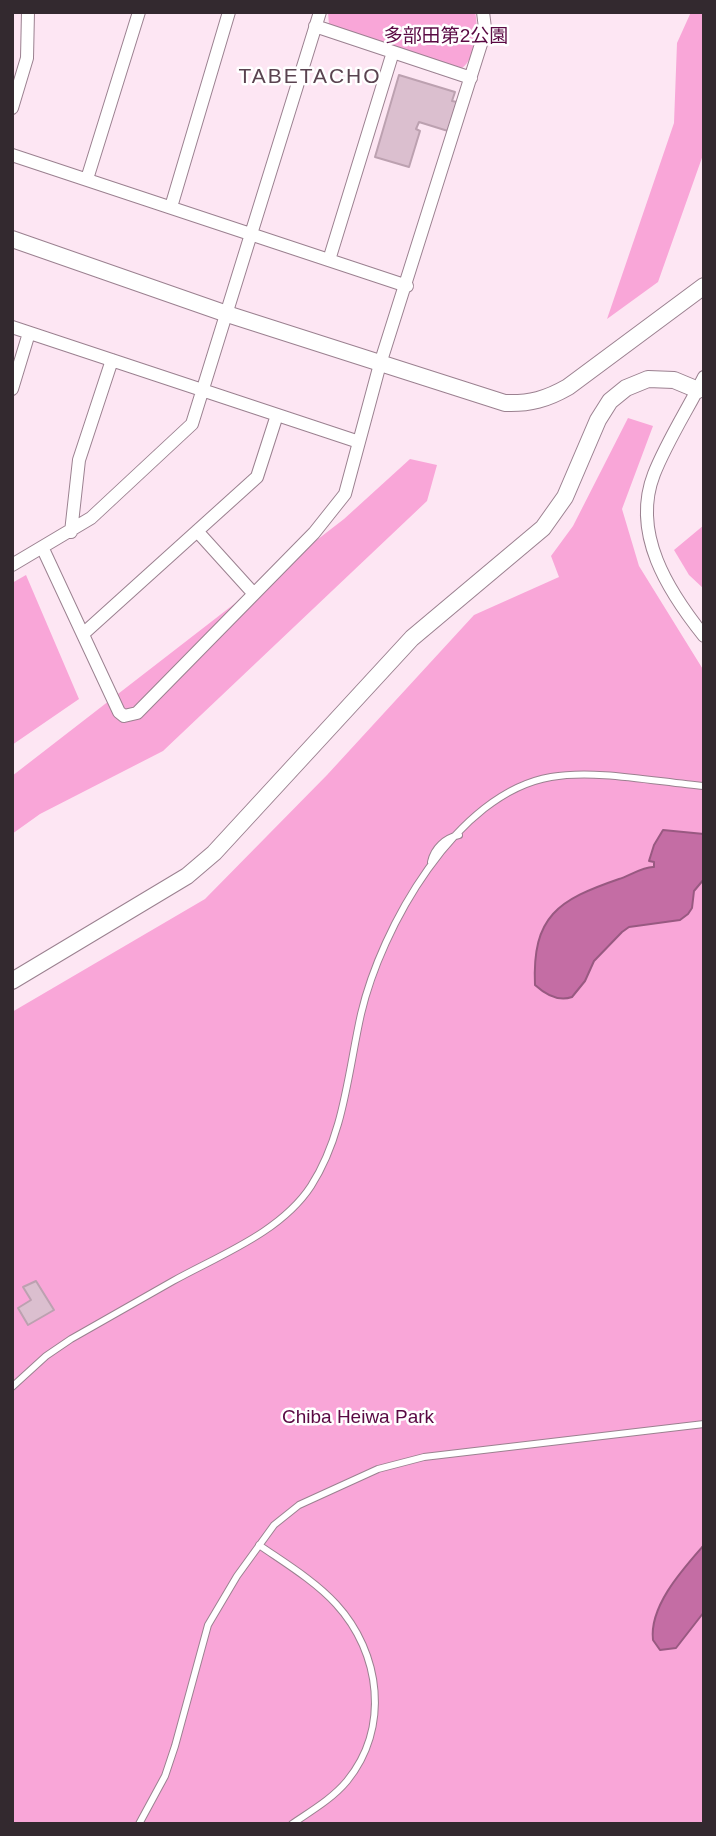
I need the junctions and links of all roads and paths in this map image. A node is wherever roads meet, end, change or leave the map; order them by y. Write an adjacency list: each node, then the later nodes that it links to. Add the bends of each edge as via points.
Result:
1 (28, 12): 9 (street, via 27,58)
2 (139, 12): 11 (street)
3 (229, 12): 12 (street)
4 (320, 12): 6 (street)
5 (482, 12): 8 (street, via 485,28)
6 (315, 26): 7 (street); 13 (street)
7 (393, 52): 8 (street); 15 (street)
8 (471, 78): 16 (street)
9 (12, 108)
10 (12, 155): 11 (street)
11 (87, 179): 12 (street)
12 (171, 207): 13 (street)
13 (253, 234): 15 (street); 18 (street)
14 (12, 239): 18 (street)
15 (329, 260): 16 (street)
16 (407, 286): 22 (street)
17 (704, 286): 22 (street, via 568,387 527,404 505,403)
18 (227, 314): 22 (street); 25 (street)
19 (12, 327): 20 (street)
20 (29, 333): 21 (street); 24 (street)
21 (112, 360): 25 (street); 28 (street, via 79,460)
22 (380, 365): 27 (street)
23 (701, 384): 34 (street, via 654,474 647,534 659,567); 36 (street, via 648,379 610,401 565,497 543,528 412,638 214,853 175,884)
24 (12, 390)
25 (203, 390): 26 (street); 28 (street, via 192,424 91,519)
26 (277, 415): 27 (street); 29 (street, via 257,477)
27 (359, 442): 32 (street, via 345,494)
28 (71, 531): 30 (street)
29 (197, 531): 32 (street); 33 (street)
30 (43, 549): 31 (street); 33 (street)
31 (12, 565)
32 (254, 594): 33 (street, via 130,716 119,712)
33 (83, 635)
34 (704, 636)
35 (704, 786): 37 (lane, via 550,777 512,789 459,835 449,837 433,852 431,864 405,903 377,960 366,991 338,1129 310,1188 273,1224 71,1339)
36 (12, 981)
37 (12, 1387)
38 (704, 1424): 39 (lane, via 403,1461 299,1505 274,1525)
39 (259, 1545): 40 (lane, via 208,1625 165,1776); 41 (lane, via 334,1602 364,1644 373,1673 374,1726 367,1748 334,1794)
40 (139, 1824)
41 (292, 1824)

